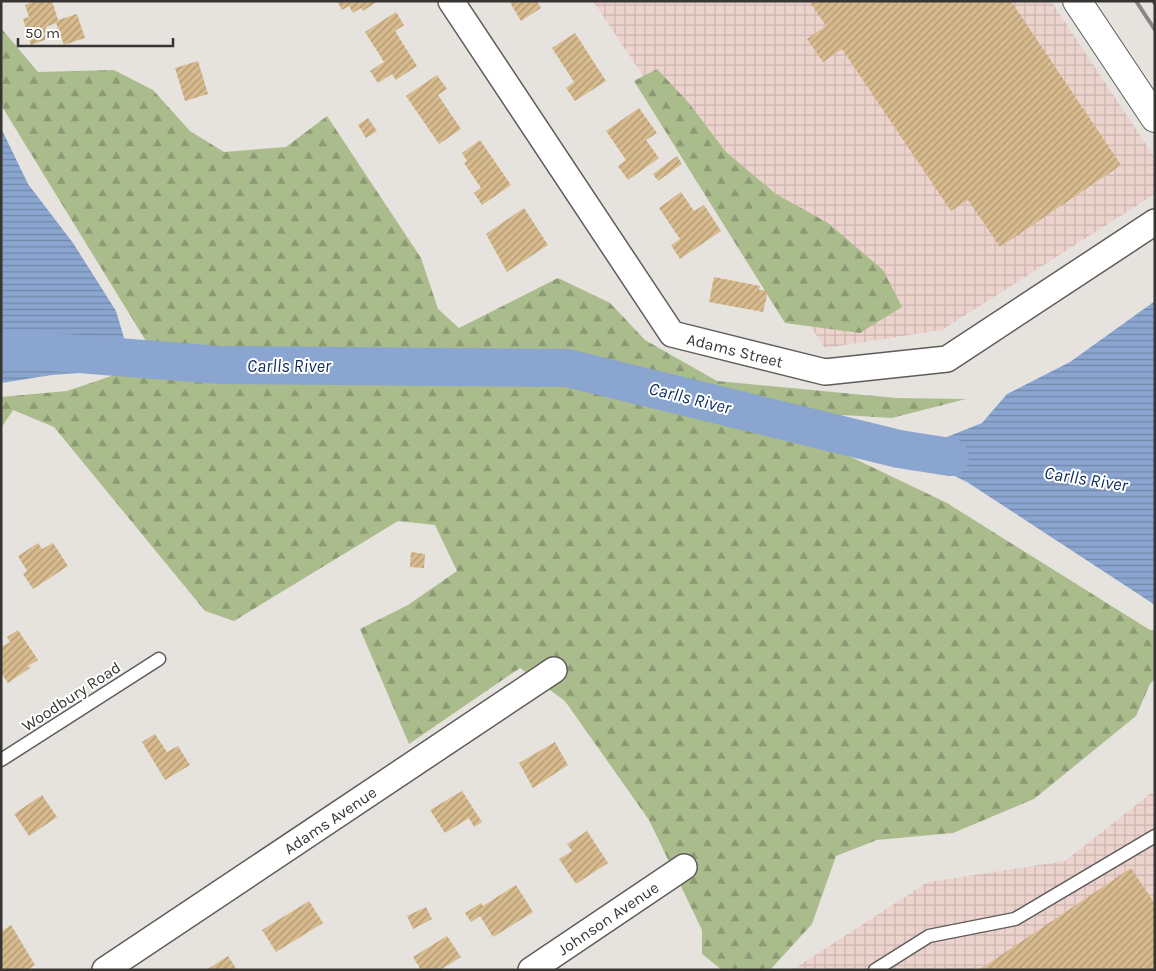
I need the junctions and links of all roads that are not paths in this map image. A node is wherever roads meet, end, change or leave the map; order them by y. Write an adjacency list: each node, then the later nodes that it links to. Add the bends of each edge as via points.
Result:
1 (451, 1): 4 (street, Adams Street, via 672,334 826,372 947,360)
2 (1077, 1): 3 (street)
3 (1155, 118)
4 (1155, 222)
5 (158, 659): 7 (lane, Woodbury Road)
6 (554, 670): 10 (street, Adams Avenue)
7 (1, 760)
8 (1155, 836): 12 (lane, via 1015,920 929,936)
9 (684, 867): 11 (street, Johnson Avenue)
10 (105, 970)
11 (531, 970)
12 (875, 970)

